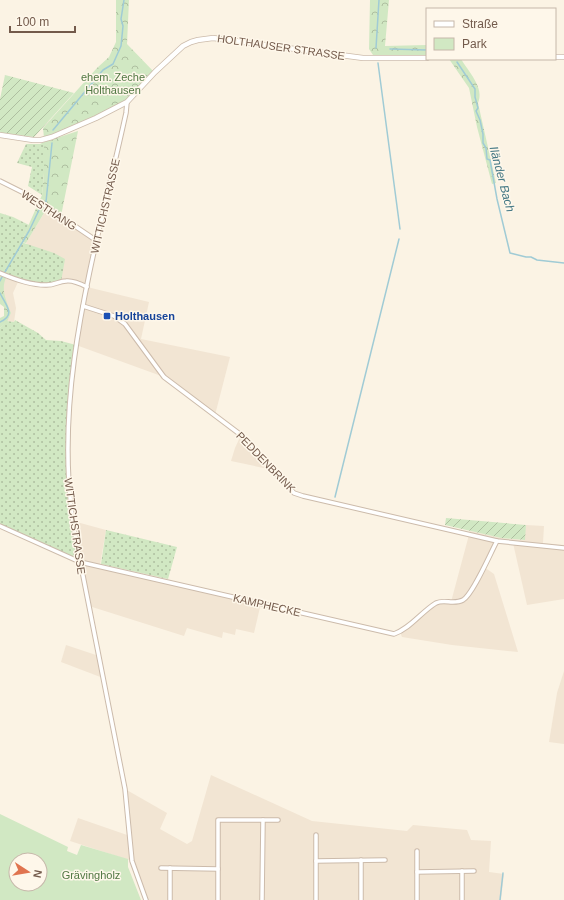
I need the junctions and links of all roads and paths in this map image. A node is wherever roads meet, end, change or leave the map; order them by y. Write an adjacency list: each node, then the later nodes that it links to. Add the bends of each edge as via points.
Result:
1 (426, 58): 2 (street, HOLTHAUSER STRASSE, via 363,58 205,38 191,42 174,53)
2 (127, 102): 3 (street, HOLTHAUSER STRASSE, via 69,130 41,140); 5 (street, WITTICHSTRASSE)
3 (0, 135)
4 (0, 181): 5 (street, WESTHANG, via 32,197)
5 (97, 241): 7 (street, WITTICHSTRASSE)
6 (0, 273): 7 (street, via 44,285 54,285 66,280)
7 (87, 287): 8 (street, WITTICHSTRASSE)
8 (83, 306): 10 (street, PEDDENBRINK, via 114,316 125,324 164,377 241,435 294,493); 12 (street, WITTICHSTRASSE, via 76,345 67,438 70,508)
9 (0, 526): 12 (street, KAMPHECKE)
10 (496, 541): 11 (street, PEDDENBRINK); 12 (street, KAMPHECKE, via 467,597 457,602 436,603 406,628 394,634)
11 (564, 548)
12 (80, 562): 26 (street, WITTICHSTRASSE, via 125,788 132,861)
13 (263, 820): 14 (street); 22 (street, via 218,820); 29 (street)
14 (278, 820)
15 (316, 835): 19 (street)
16 (416, 851): 25 (street)
17 (361, 860): 18 (street); 19 (street); 31 (street)
18 (385, 860)
19 (316, 861): 30 (street)
20 (161, 868): 21 (street)
21 (170, 868): 22 (street); 27 (street)
22 (218, 869): 28 (street)
23 (462, 871): 24 (street); 25 (street); 33 (street)
24 (474, 871)
25 (417, 872): 32 (street)
26 (146, 900)
27 (170, 900)
28 (218, 900)
29 (262, 900)
30 (316, 900)
31 (361, 900)
32 (417, 900)
33 (462, 900)

